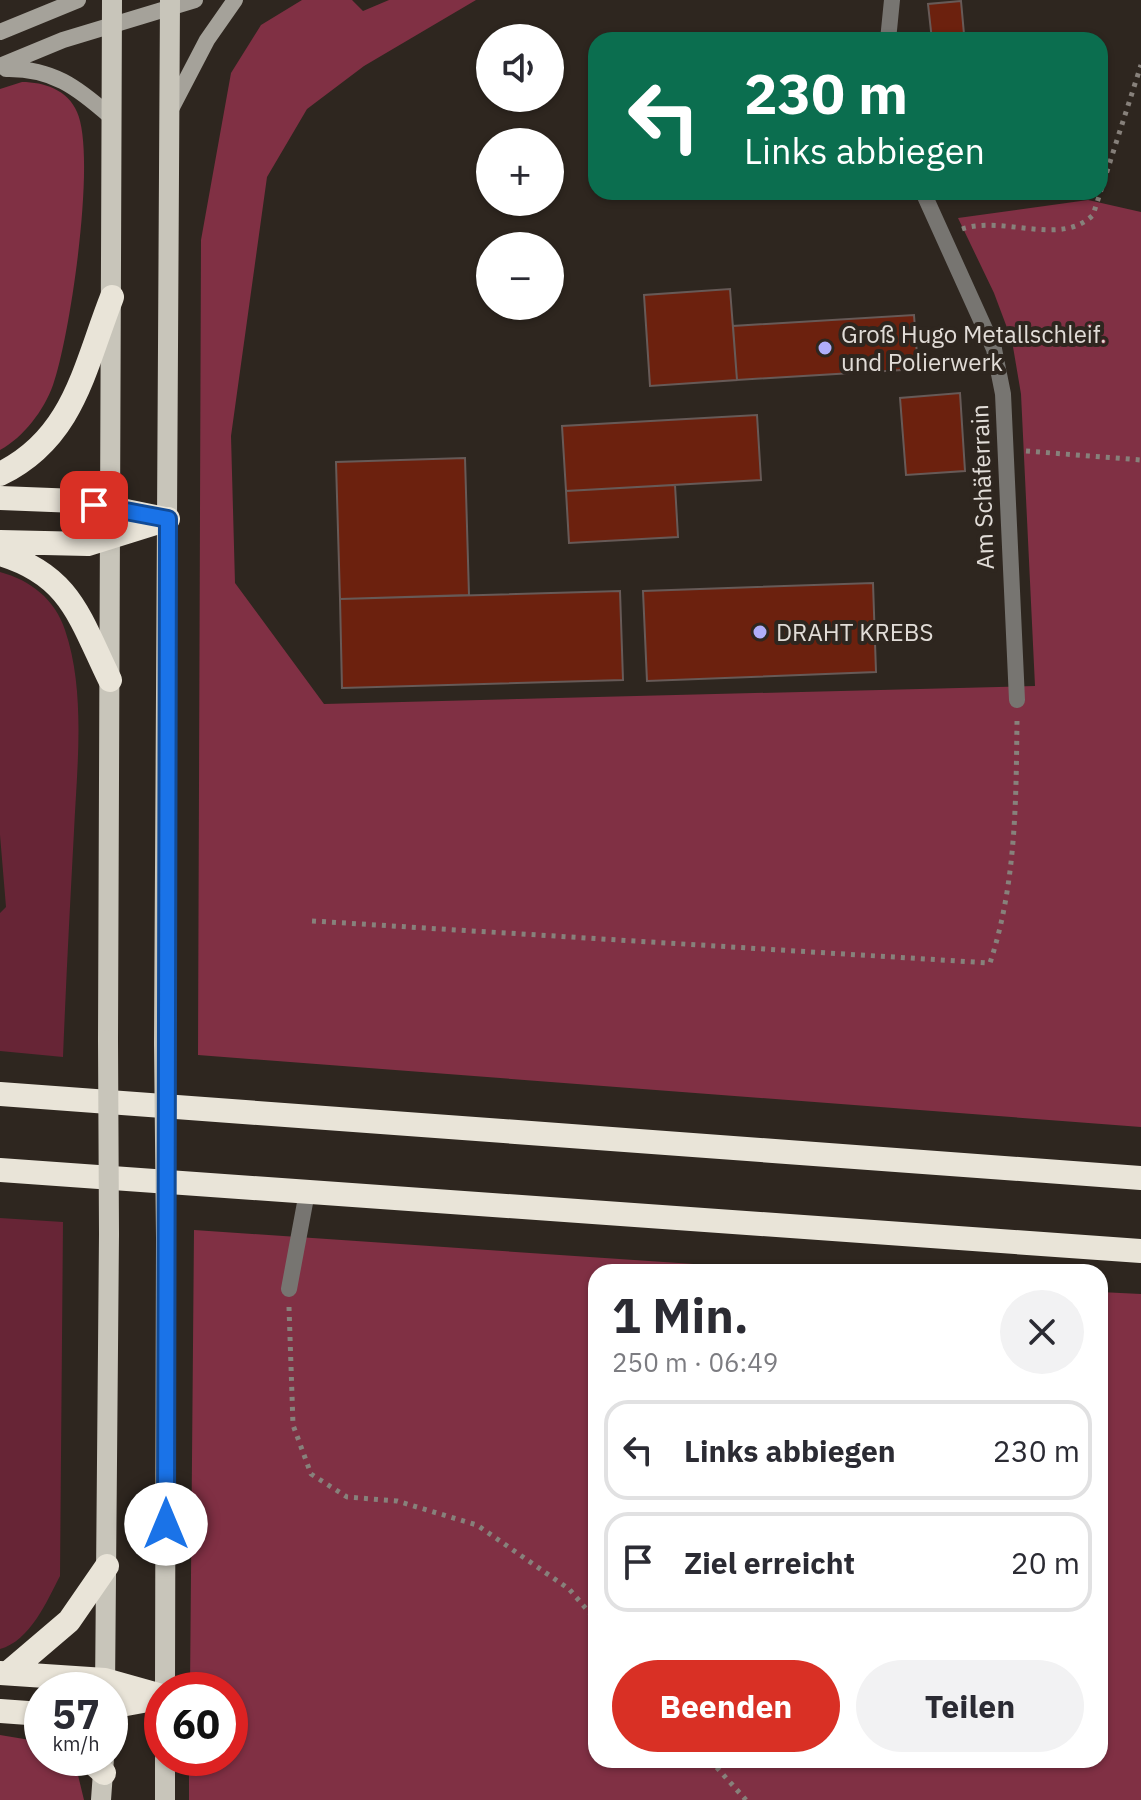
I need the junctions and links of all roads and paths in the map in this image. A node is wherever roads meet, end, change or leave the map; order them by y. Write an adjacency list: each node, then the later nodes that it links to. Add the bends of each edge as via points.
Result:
1 (78, 0): 8 (street)
2 (112, 0): 7 (main road)
3 (195, 0): 6 (street)
4 (235, 0): 12 (street)
5 (892, 0): 9 (street)
6 (170, 4): 7 (street); 12 (main road)
7 (112, 25): 11 (street); 13 (main road)
8 (0, 32)
9 (889, 32)
10 (1141, 65): 14 (path)
11 (0, 68): 13 (street, via 53,74 74,84)
12 (169, 112): 24 (main road)
13 (111, 117): 18 (main road)
14 (1108, 168)
15 (927, 200): 17 (street, Am Schäferrain)
16 (1098, 200): 17 (path, via 1093,215 1070,230 973,226)
17 (944, 238): 19 (street, Am Schäferrain, via 994,349)
18 (112, 297): 21 (highway, via 65,418 25,461); 23 (main road)
19 (1008, 450): 20 (path); 29 (street, Am Schäferrain)
20 (1141, 460)
21 (0, 474)
22 (0, 498): 23 (highway)
23 (112, 508): 24 (highway); 25 (main road)
24 (168, 519): 25 (highway); 40 (main road, bridge)
25 (111, 537): 26 (highway, via 88,544); 28 (main road)
26 (0, 542)
27 (0, 554): 28 (highway, via 44,572 66,594)
28 (110, 680): 37 (main road, bridge)
29 (1017, 700): 30 (path, via 1015,821 1004,919 990,963)
30 (312, 921)
31 (0, 1094): 33 (highway)
32 (0, 1170): 34 (highway)
33 (1141, 1178)
34 (307, 1192): 35 (highway); 36 (street)
35 (1141, 1251)
36 (289, 1289): 38 (path, via 293,1425 311,1474 347,1497 397,1501 477,1525 569,1589)
37 (107, 1566): 39 (main road); 41 (highway, via 69,1621)
38 (588, 1611)
39 (105, 1672)
40 (165, 1672)
41 (4, 1673): 42 (highway)
42 (24, 1675)
43 (717, 1768): 48 (path)
44 (99, 1776): 46 (main road)
45 (165, 1776): 47 (main road)
46 (101, 1800)
47 (165, 1800)
48 (746, 1800)

